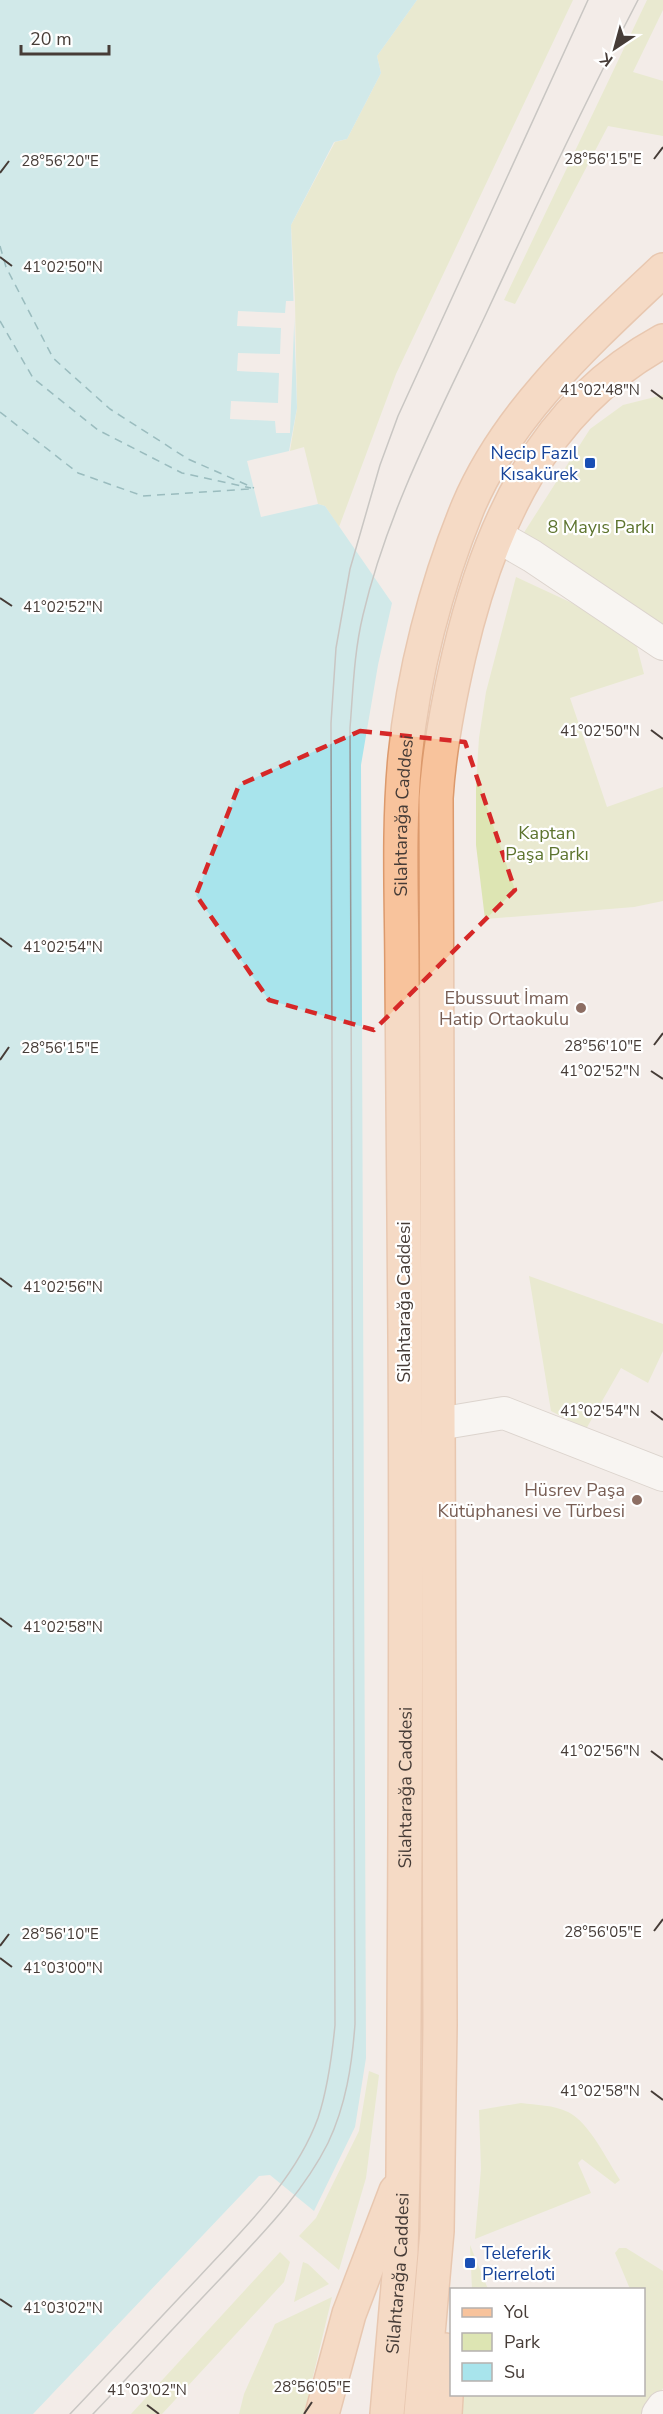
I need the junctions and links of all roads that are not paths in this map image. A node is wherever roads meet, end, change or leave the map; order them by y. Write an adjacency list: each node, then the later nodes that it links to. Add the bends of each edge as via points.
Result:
1 (663, 270): 9 (main road, Silahtarağa Caddesi, via 545,389 514,424 492,458 469,504 449,560 428,630 410,716 402,889)
2 (663, 341): 4 (main road, Silahtarağa Caddesi, via 625,363)
3 (663, 364): 4 (main road)
4 (588, 395): 5 (main road, Silahtarağa Caddesi, via 560,425 527,472)
5 (497, 536): 6 (street); 7 (main road, Silahtarağa Caddesi, via 464,633 439,759 436,798)
6 (663, 644)
7 (438, 1424): 8 (street, via 504,1413); 10 (main road, Silahtarağa Caddesi, via 440,2025)
8 (663, 1475)
9 (403, 2173): 12 (main road, via 349,2314); 13 (main road, Silahtarağa Caddesi, via 401,2252)
10 (432, 2304): 14 (main road, Silahtarağa Caddesi); 15 (main road, via 448,2363)
11 (663, 2407): 16 (street)
12 (322, 2414)
13 (387, 2414)
14 (421, 2414)
15 (445, 2414)
16 (658, 2414)

